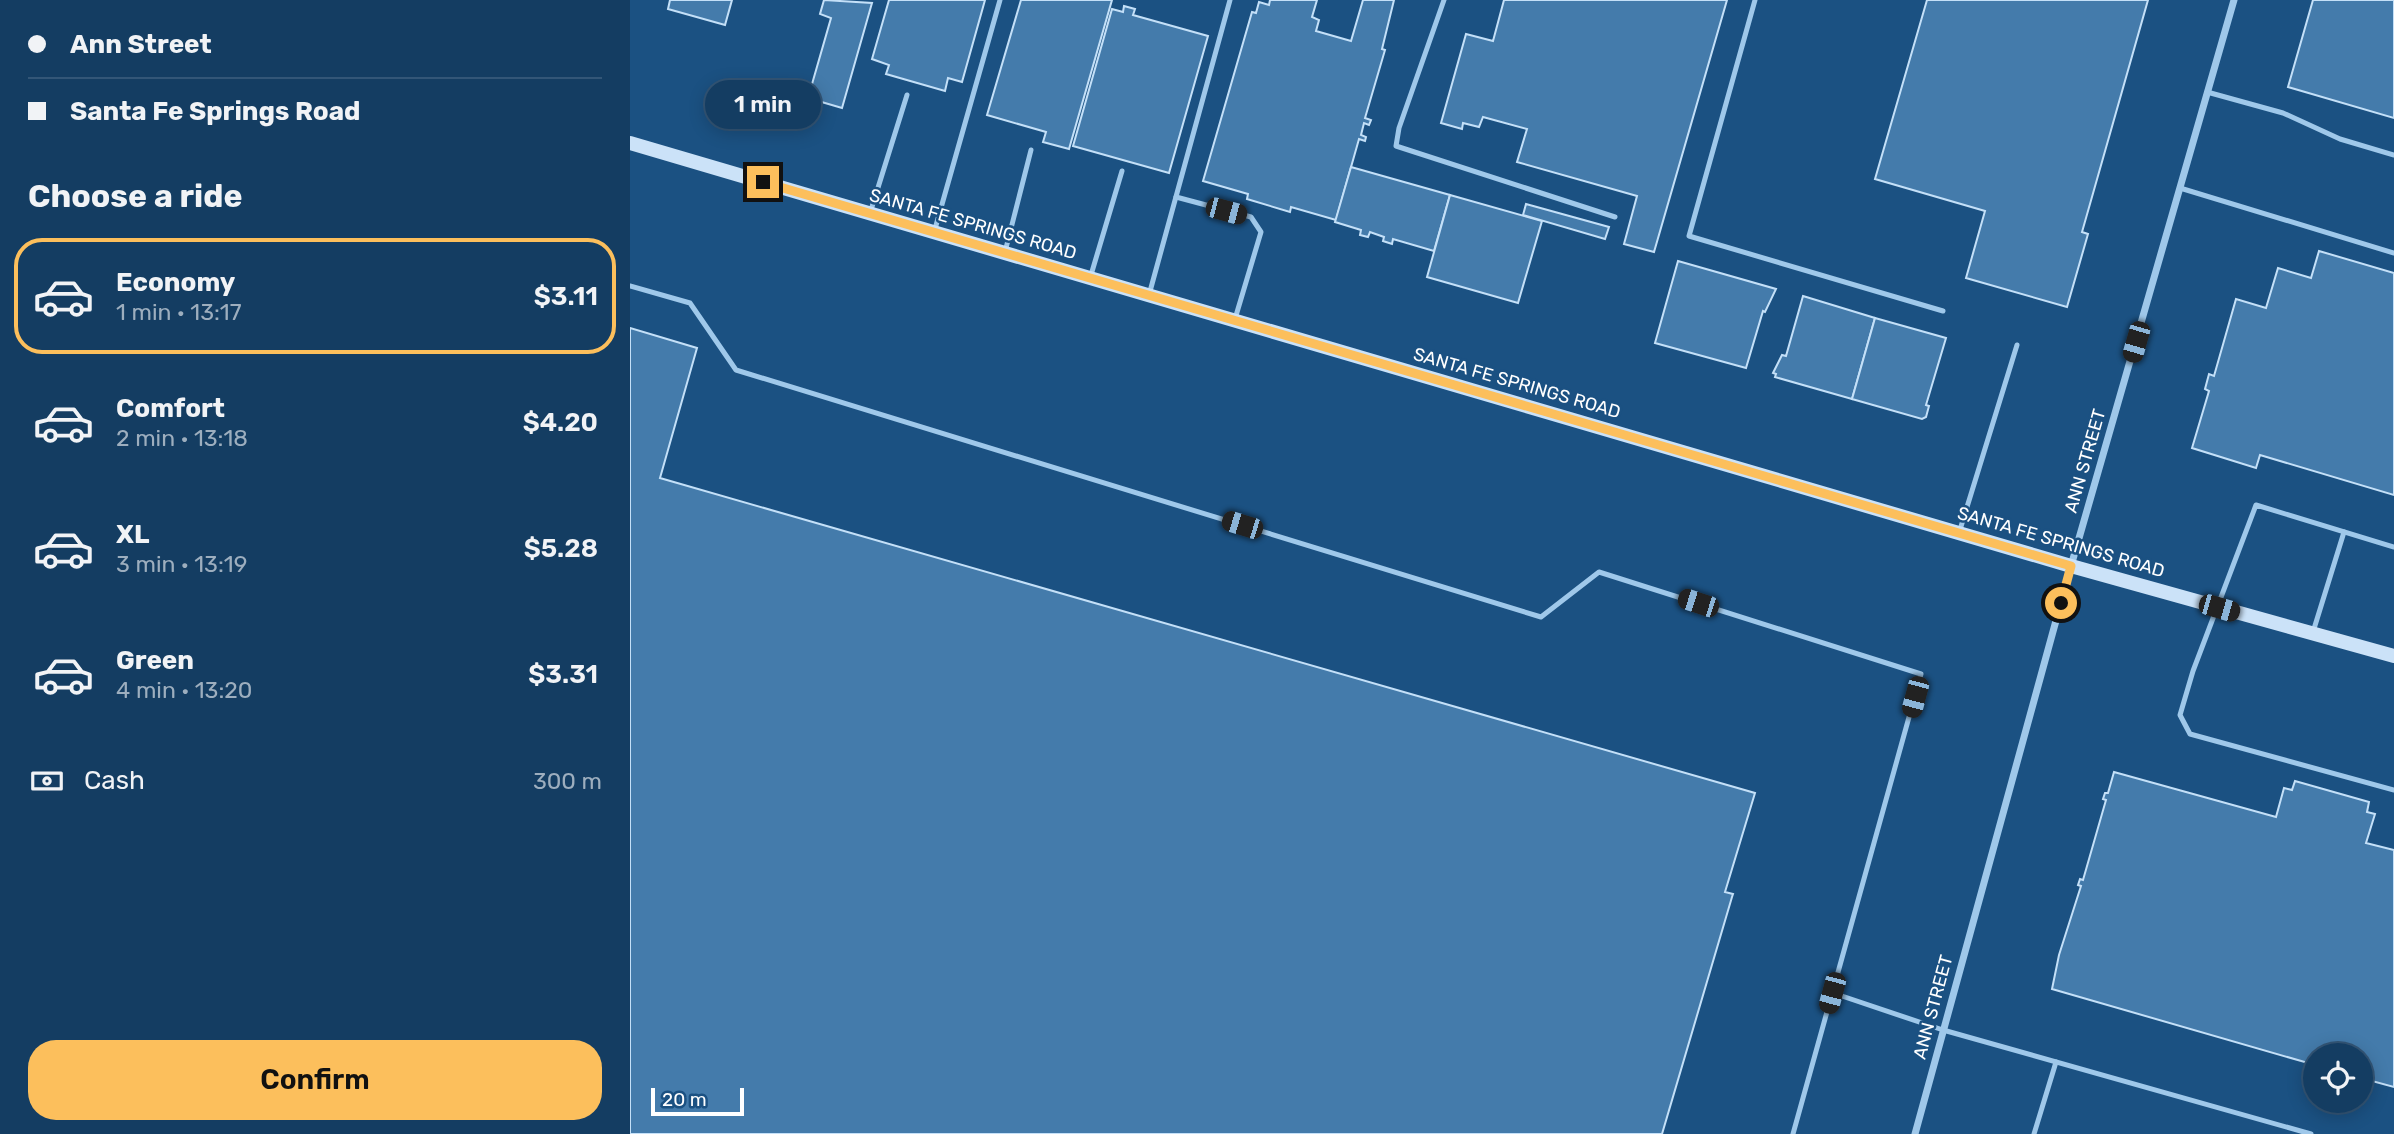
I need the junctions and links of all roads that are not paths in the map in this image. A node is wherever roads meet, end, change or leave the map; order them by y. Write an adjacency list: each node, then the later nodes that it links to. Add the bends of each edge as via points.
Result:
1 (1000, 0): 16 (lane)
2 (1230, 0): 13 (lane)
3 (1444, 0): 15 (lane, via 1396,146)
4 (1755, 0): 22 (lane, via 1689,236)
5 (2234, 0): 6 (street, ANN STREET)
6 (2207, 92): 10 (lane, via 2283,113 2340,139); 12 (street, ANN STREET)
7 (907, 95): 14 (lane)
8 (630, 143): 14 (main road, SANTA FE SPRINGS ROAD)
9 (1031, 150): 17 (lane)
10 (2394, 155)
11 (1122, 171): 19 (lane)
12 (2180, 188): 18 (lane); 28 (street, ANN STREET)
13 (1176, 197): 21 (lane); 23 (lane, via 1251,217 1261,232)
14 (870, 214): 16 (main road, SANTA FE SPRINGS ROAD)
15 (1615, 217)
16 (934, 232): 17 (main road, SANTA FE SPRINGS ROAD)
17 (1005, 253): 19 (main road, SANTA FE SPRINGS ROAD)
18 (2394, 253)
19 (1091, 278): 21 (main road, SANTA FE SPRINGS ROAD)
20 (630, 286): 33 (lane, via 690,303 736,370 1541,617 1599,572 1921,674)
21 (1149, 295): 23 (main road, SANTA FE SPRINGS ROAD)
22 (1943, 311)
23 (1235, 320): 26 (main road, SANTA FE SPRINGS ROAD)
24 (2017, 345): 26 (lane)
25 (2344, 532): 27 (lane); 29 (lane, via 2256,505); 30 (lane)
26 (1959, 533): 28 (main road, SANTA FE SPRINGS ROAD)
27 (2394, 548)
28 (2071, 566): 29 (main road, SANTA FE SPRINGS ROAD); 34 (street, ANN STREET)
29 (2219, 608): 30 (main road, SANTA FE SPRINGS ROAD); 32 (lane, via 2180,715 2190,734)
30 (2312, 634): 31 (main road, SANTA FE SPRINGS ROAD)
31 (2393, 652)
32 (2394, 790)
33 (1832, 993): 34 (lane); 36 (lane)
34 (1943, 1030): 35 (lane); 37 (street, ANN STREET)
35 (2056, 1062): 38 (lane); 39 (lane)
36 (1793, 1134)
37 (1915, 1134)
38 (2034, 1134)
39 (2311, 1134)

